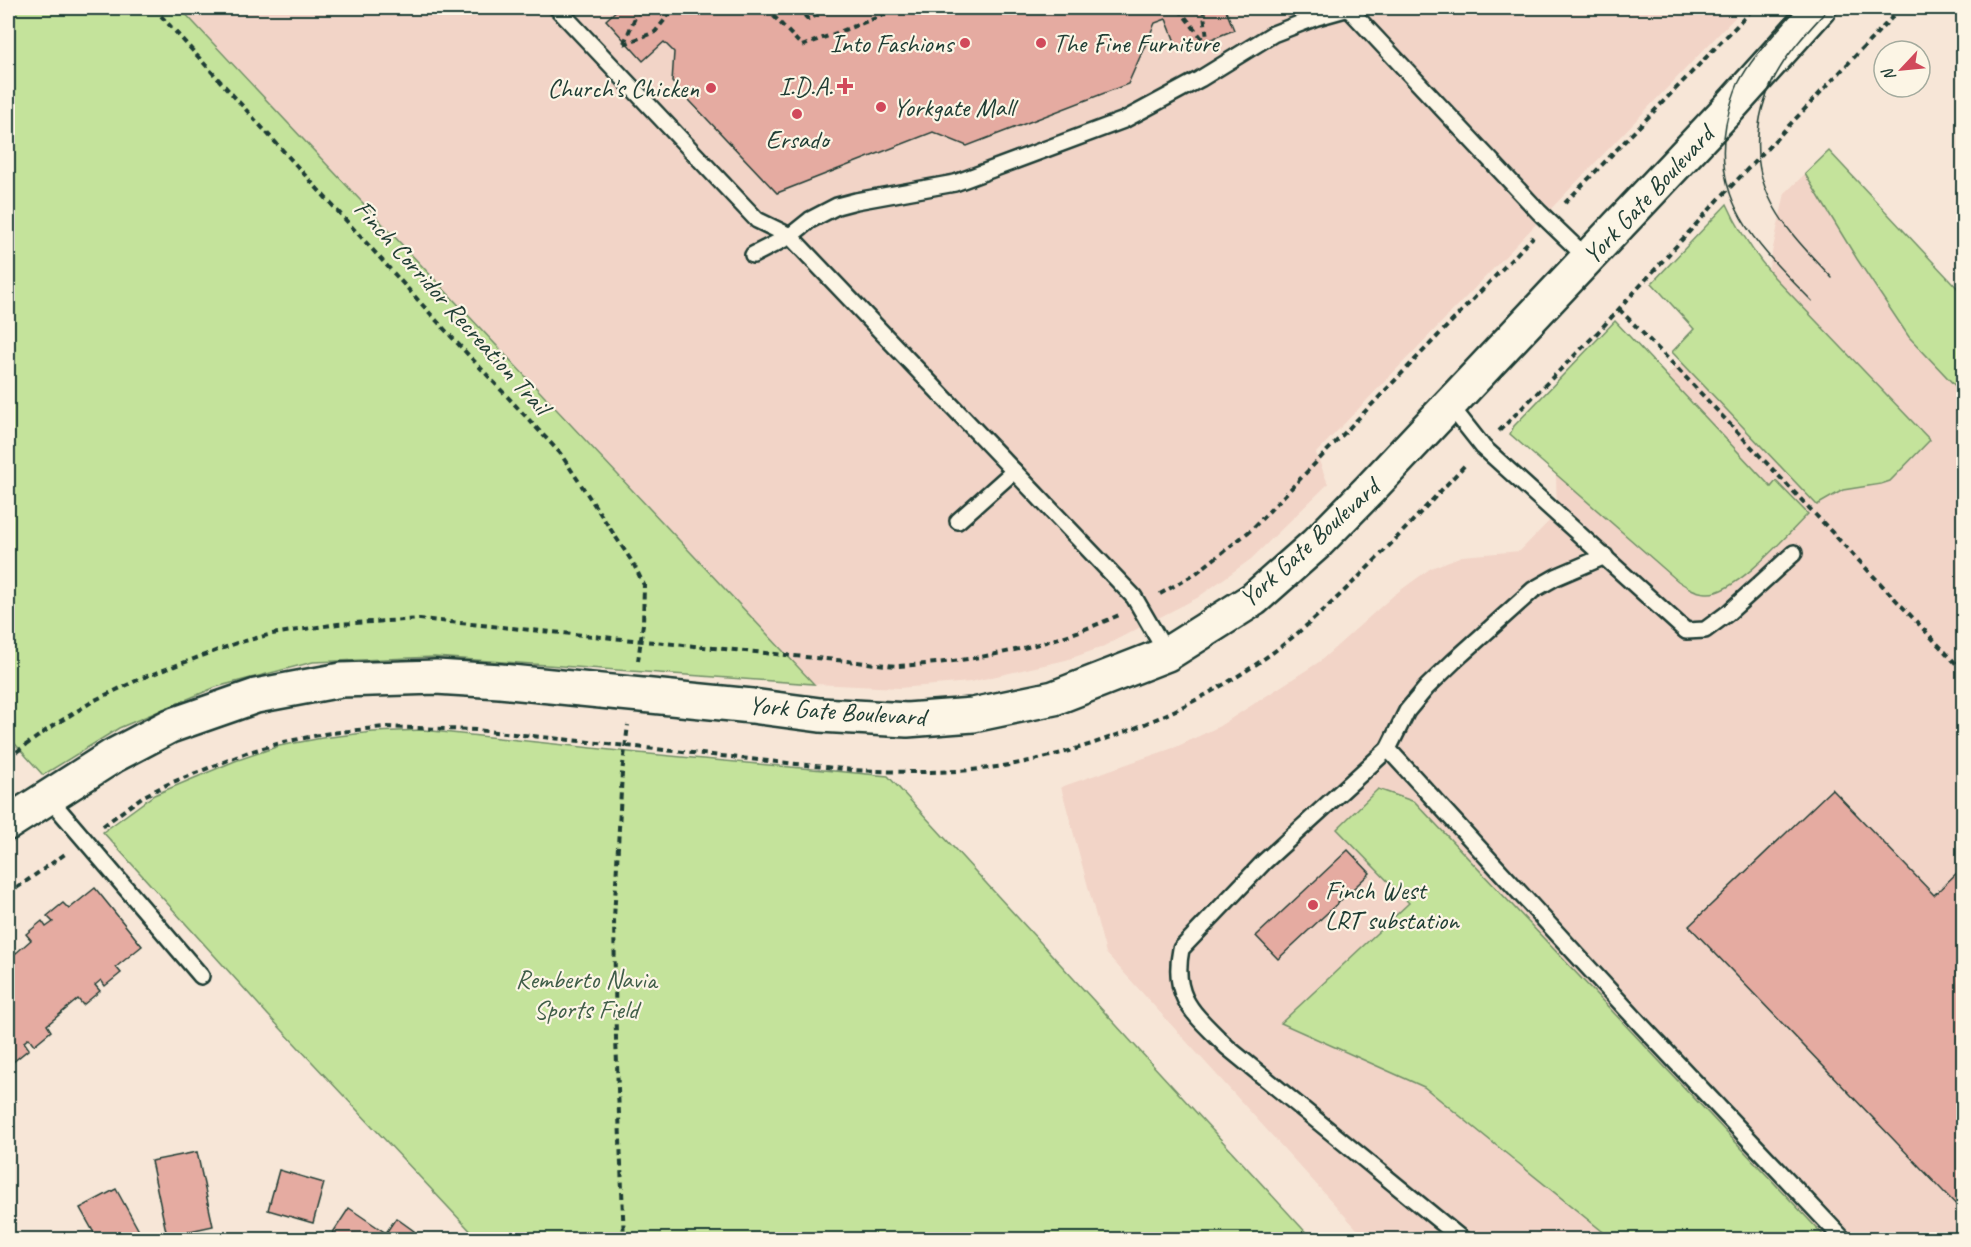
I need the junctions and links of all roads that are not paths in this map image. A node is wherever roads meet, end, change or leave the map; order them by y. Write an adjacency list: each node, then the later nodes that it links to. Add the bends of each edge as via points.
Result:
1 (557, 8): 4 (lane, via 757,220)
2 (1348, 8): 4 (lane, via 1273,34 1124,120 955,183 837,206); 6 (lane)
3 (1819, 8): 6 (street, York Gate Boulevard)
4 (790, 236): 5 (lane); 8 (lane)
5 (753, 255)
6 (1588, 259): 7 (street, York Gate Boulevard)
7 (1449, 404): 11 (lane, via 1483,447); 12 (street, York Gate Boulevard, via 1316,544 1254,599)
8 (1014, 471): 9 (lane); 12 (lane, via 1134,597)
9 (958, 521)
10 (1794, 553): 11 (lane, via 1705,630 1686,632)
11 (1605, 556): 13 (lane, via 1556,577 1526,596 1427,687 1407,711)
12 (1167, 654): 14 (street, York Gate Boulevard, via 1054,698 973,715 908,720 820,716 500,681 436,677 341,680 256,696 170,726 112,756)
13 (1388, 748): 17 (lane, via 1264,862 1181,949 1179,985 1186,1003 1227,1047); 18 (lane, via 1642,1026)
14 (48, 797): 15 (street, York Gate Boulevard); 16 (lane)
15 (8, 823)
16 (201, 976)
17 (1463, 1239)
18 (1844, 1239)

